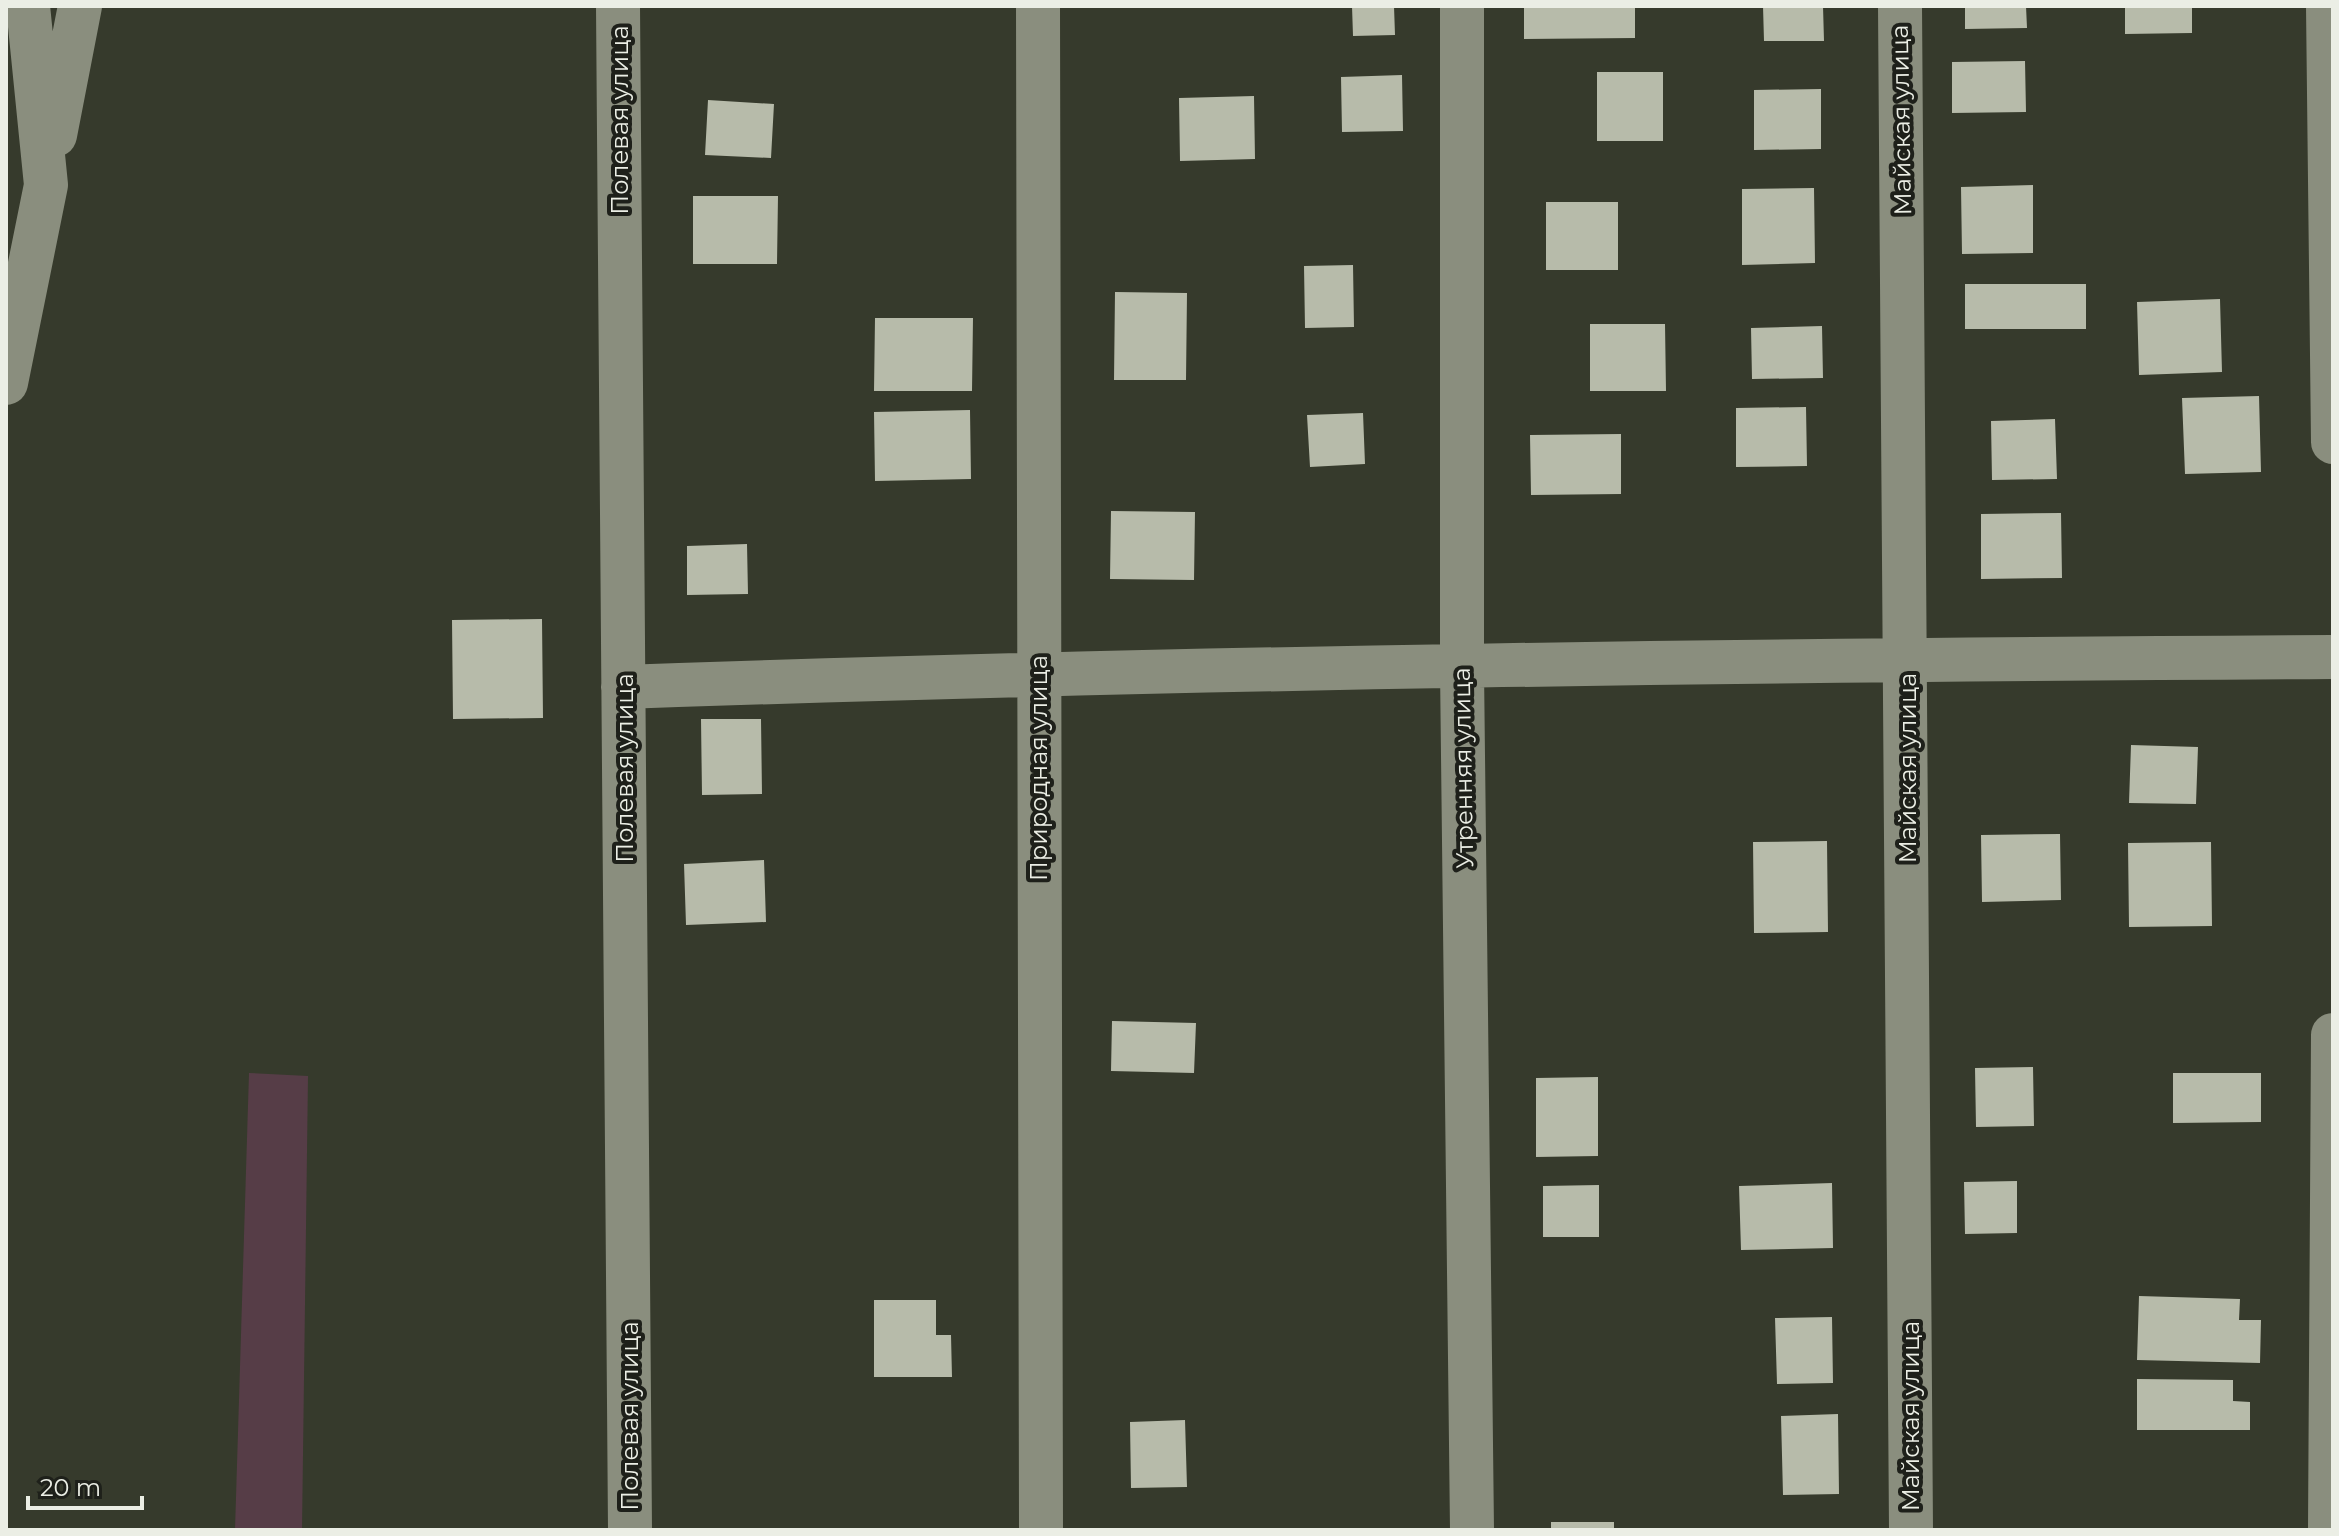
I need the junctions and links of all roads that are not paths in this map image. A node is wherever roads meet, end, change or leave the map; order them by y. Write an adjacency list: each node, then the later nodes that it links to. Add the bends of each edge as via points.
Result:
1 (28, 6): 8 (street)
2 (80, 6): 8 (street)
3 (618, 6): 15 (street, Полевая улица)
4 (1038, 6): 14 (street, Природная улица)
5 (1462, 6): 13 (street, Утренняя улица)
6 (1900, 6): 12 (street, Майская улица)
7 (2328, 6): 10 (street)
8 (46, 185): 9 (street)
9 (6, 383)
10 (2333, 442)
11 (2333, 657): 12 (street)
12 (1907, 659): 13 (street); 20 (street, Майская улица)
13 (1462, 669): 14 (street); 19 (street, Утренняя улица)
14 (1037, 673): 15 (street); 18 (street, Природная улица)
15 (623, 687): 17 (street, Полевая улица)
16 (2333, 1035): 21 (street)
17 (630, 1530)
18 (1041, 1530)
19 (1472, 1530)
20 (1911, 1530)
21 (2330, 1530)

